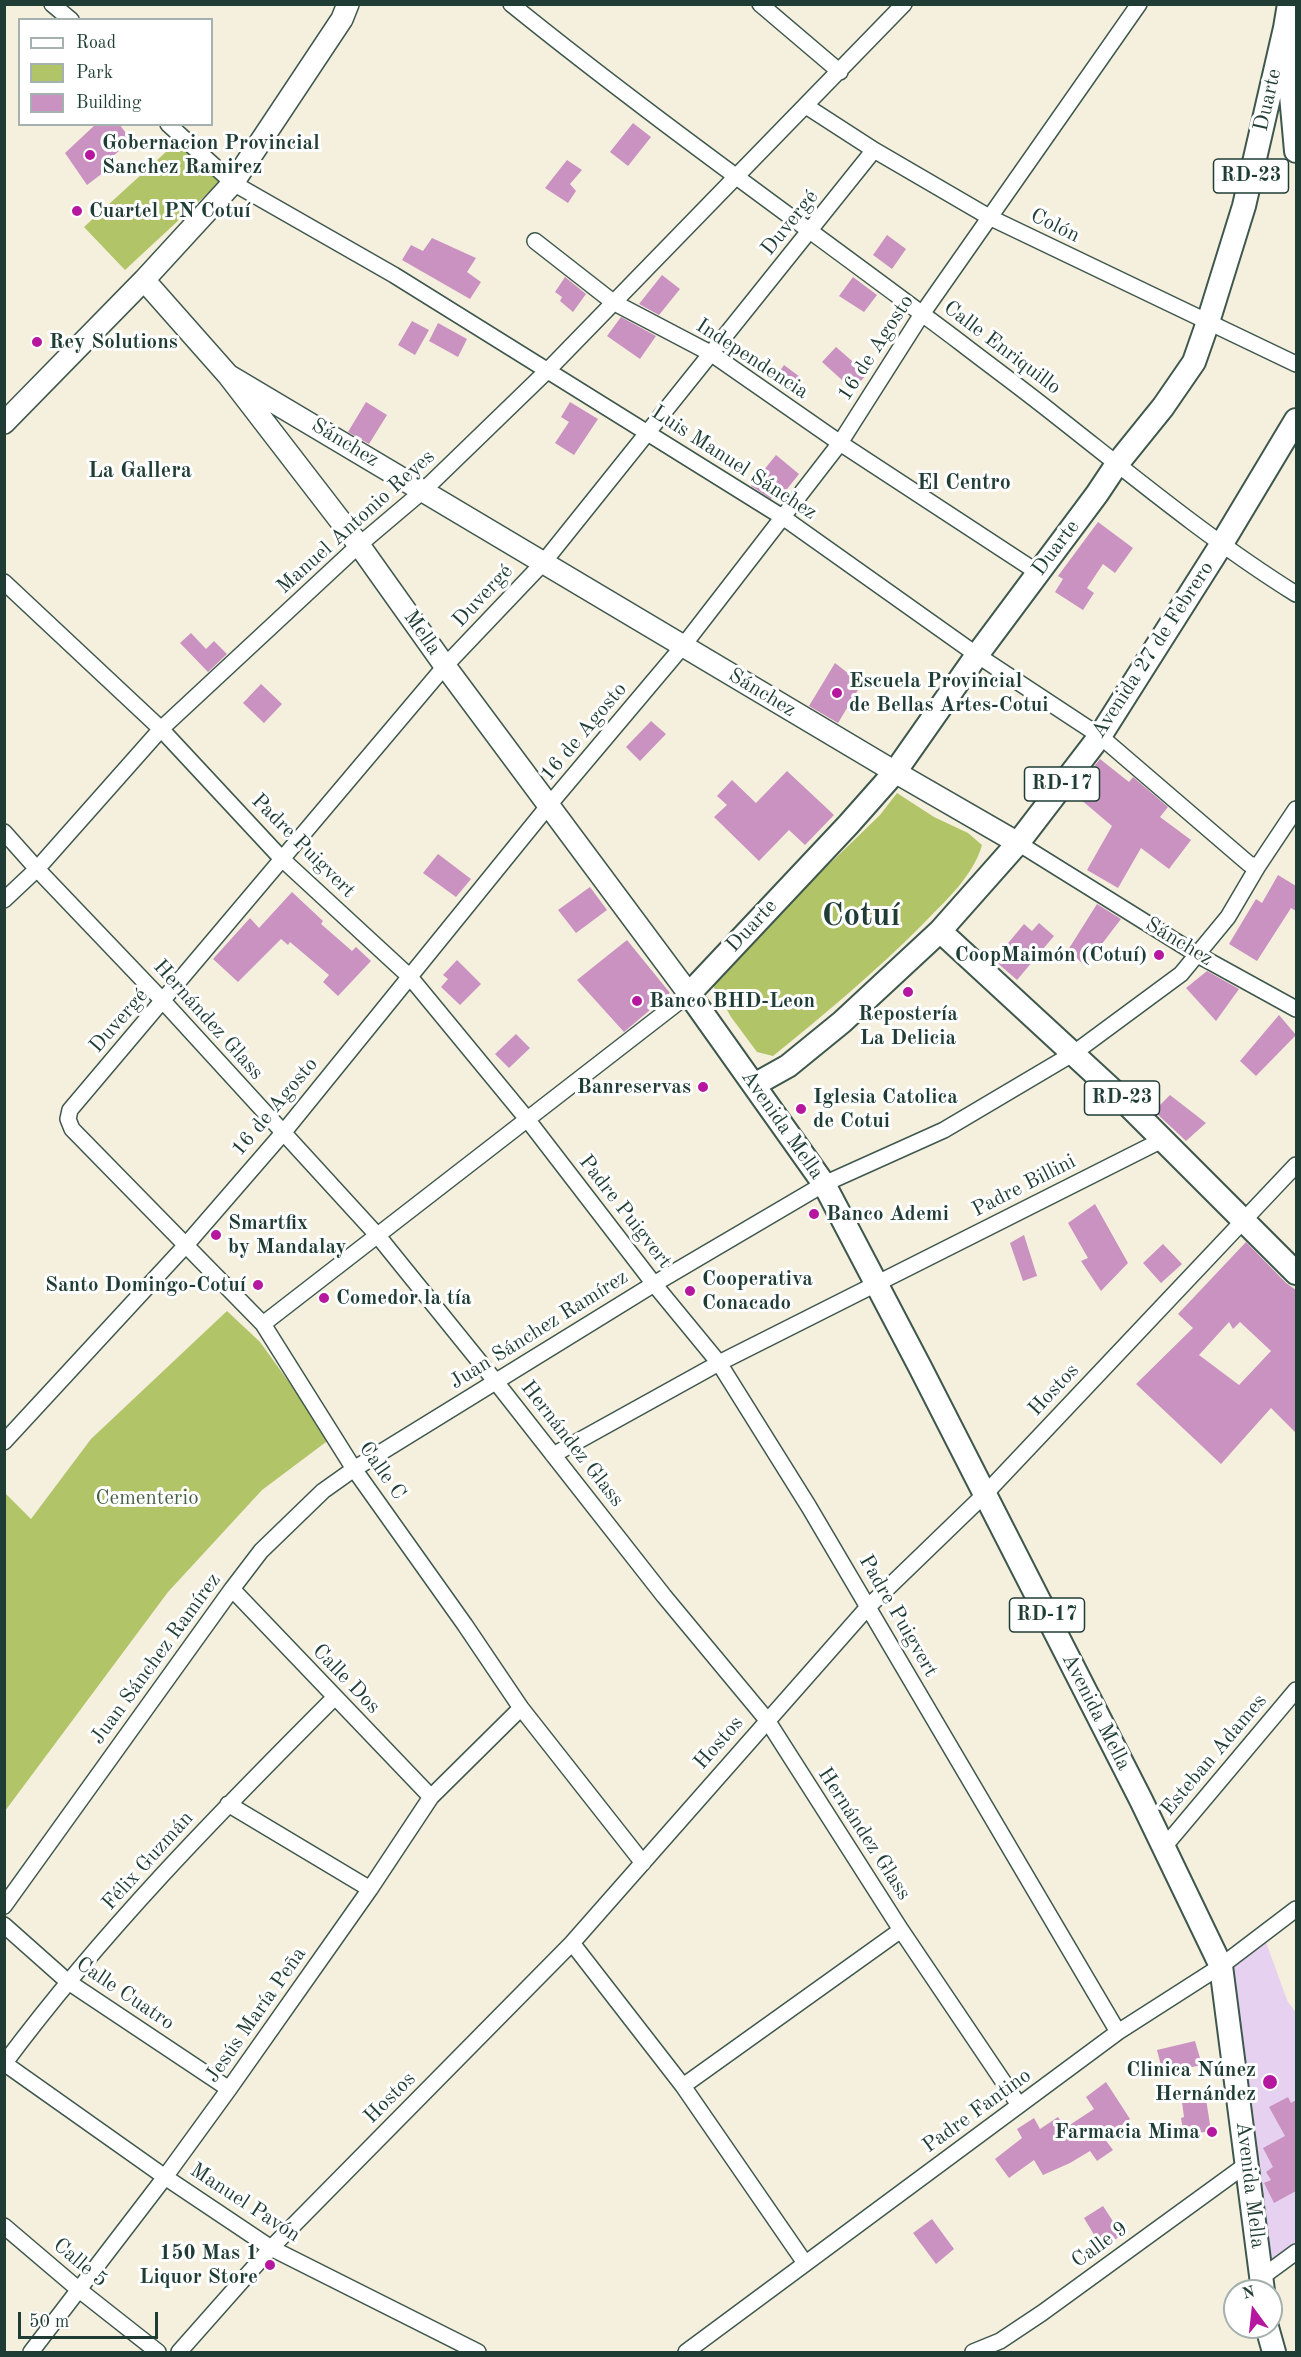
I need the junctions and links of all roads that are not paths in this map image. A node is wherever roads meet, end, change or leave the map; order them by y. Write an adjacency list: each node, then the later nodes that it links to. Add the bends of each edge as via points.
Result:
1 (52, 4): 8 (street)
2 (348, 4): 16 (main road, via 342,19)
3 (511, 4): 15 (street, Calle Enriquillo, via 586,65)
4 (760, 4): 10 (street)
5 (904, 4): 10 (street, Manuel Antonio Reyes)
6 (1139, 4): 17 (street, 16 de Agosto)
7 (1289, 4): 9 (main road, RD-23)
8 (69, 18)
9 (1286, 28): 14 (main road, RD-23); 23 (main road, Duarte / RD-23, via 1244,206)
10 (840, 72): 11 (street, Manuel Antonio Reyes)
11 (806, 106): 13 (street, Colón); 15 (street, Manuel Antonio Reyes)
12 (170, 126): 16 (street, Luis Manuel Sánchez)
13 (874, 150): 17 (street, Colón); 18 (street, Duvergé)
14 (1296, 151)
15 (736, 175): 18 (street, Calle Enriquillo); 21 (street, Manuel Antonio Reyes)
16 (233, 183): 20 (main road); 26 (street, Luis Manuel Sánchez, via 394,275)
17 (989, 217): 22 (street, 16 de Agosto); 23 (street, Colón)
18 (810, 231): 22 (street, Calle Enriquillo); 24 (street, Duvergé)
19 (535, 241): 21 (street, Independencia)
20 (144, 280): 27 (main road, Mella); 29 (main road)
21 (613, 302): 24 (street, Independencia); 26 (street, Manuel Antonio Reyes)
22 (922, 314): 31 (street, 16 de Agosto); 32 (street, Calle Enriquillo)
23 (1208, 322): 25 (street, Colón); 32 (main road, Duarte / RD-23, via 1194,362)
24 (712, 354): 30 (street, Duvergé); 31 (street, Independencia)
25 (1296, 364)
26 (548, 370): 30 (street, Luis Manuel Sánchez); 33 (street, Manuel Antonio Reyes)
27 (228, 375): 33 (main road, Sánchez); 35 (main road, Mella)
28 (1296, 420): 36 (main road, Avenida 27 de Febrero / RD-17)
29 (4, 423)
30 (649, 432): 34 (street, Luis Manuel Sánchez); 37 (street, Duvergé)
31 (840, 443): 34 (street, 16 de Agosto); 38 (street, Independencia)
32 (1117, 464): 36 (street, Calle Enriquillo); 38 (main road, Duarte / RD-23)
33 (424, 490): 35 (street, Manuel Antonio Reyes); 37 (main road, Sánchez)
34 (784, 518): 41 (street, 16 de Agosto); 42 (street, Luis Manuel Sánchez)
35 (359, 545): 43 (main road, Mella); 44 (street, Manuel Antonio Reyes)
36 (1221, 545): 40 (street, Calle Enriquillo); 45 (main road, Avenida 27 de Febrero / RD-17)
37 (543, 563): 41 (main road, Sánchez); 43 (street, Duvergé)
38 (1037, 572): 42 (main road, Duarte / RD-23)
39 (4, 582): 44 (street, Padre Puigvert)
40 (1296, 594)
41 (683, 646): 46 (main road, Sánchez); 47 (street, 16 de Agosto)
42 (977, 655): 45 (street, Luis Manuel Sánchez); 46 (main road, Duarte / RD-23)
43 (445, 666): 47 (main road, Mella); 52 (street, Duvergé)
44 (161, 729): 52 (street, Padre Puigvert); 54 (street, Manuel Antonio Reyes)
45 (1100, 736): 51 (main road, Avenida 27 de Febrero / RD-17); 53 (street, Luis Manuel Sánchez, via 1249,864)
46 (895, 772): 51 (main road, Sánchez); 59 (main road, Duarte / RD-23)
47 (549, 805): 58 (street, 16 de Agosto); 59 (main road, Mella)
48 (1296, 808): 49 (street, Juan Sánchez Ramírez)
49 (1291, 828): 53 (street, Juan Sánchez Ramírez)
50 (4, 832): 54 (street, Hernández Glass)
51 (1018, 843): 56 (main road, Avenida 27 de Febrero / RD-17); 57 (street, Sánchez)
52 (282, 859): 58 (street, Padre Puigvert); 60 (street, Duvergé)
53 (1258, 866): 57 (street, Juan Sánchez Ramírez, via 1228,917)
54 (37, 868): 55 (street, Manuel Antonio Reyes); 60 (street, Hernández Glass)
55 (4, 900)
56 (940, 931): 62 (main road, RD-23); 63 (main road, Avenida 27 de Febrero / RD-17, via 788,1066)
57 (1198, 955): 61 (street, Sánchez); 62 (street, Juan Sánchez Ramírez, via 1181,974)
58 (410, 977): 65 (street, Padre Puigvert); 66 (street, 16 de Agosto)
59 (689, 994): 63 (main road, Avenida Mella / RD-17); 65 (street)
60 (164, 1001): 64 (street, Duvergé, via 70,1110); 66 (street, Hernández Glass)
61 (1296, 1009)
62 (1074, 1053): 67 (main road, RD-23); 69 (street, Juan Sánchez Ramírez, via 944,1130)
63 (754, 1084): 69 (main road, Avenida Mella / RD-17)
64 (68, 1119): 72 (street, Calle C, via 72,1129)
65 (527, 1119): 71 (street); 75 (street, Padre Puigvert)
66 (283, 1133): 71 (street, Hernández Glass); 72 (street, 16 de Agosto)
67 (1164, 1139): 70 (main road, RD-23); 74 (street, Padre Billini)
68 (1296, 1165): 70 (street, Hostos)
69 (824, 1184): 74 (main road, Avenida Mella / RD-17); 75 (street, Juan Sánchez Ramírez)
70 (1243, 1222): 73 (main road, RD-23); 82 (street, Hostos)
71 (378, 1236): 76 (street); 78 (street, Hernández Glass)
72 (186, 1245): 76 (street, Calle C); 79 (street, 16 de Agosto)
73 (1296, 1273)
74 (877, 1283): 77 (street, Padre Billini); 82 (main road, Avenida Mella / RD-17)
75 (654, 1284): 77 (street, Padre Puigvert); 78 (street, Juan Sánchez Ramírez)
76 (263, 1324): 81 (street, Calle C)
77 (719, 1363): 80 (street, Padre Billini); 84 (street, Padre Puigvert)
78 (496, 1382): 80 (street, Hernández Glass); 81 (street, Juan Sánchez Ramírez)
79 (4, 1443)
80 (553, 1455): 88 (street, Hernández Glass)
81 (354, 1469): 83 (street, Juan Sánchez Ramírez, via 323,1491 261,1551); 87 (street, Calle C)
82 (985, 1494): 84 (street, Hostos); 91 (main road, Avenida Mella / RD-17)
83 (231, 1589): 86 (street, Calle Dos); 94 (street, Juan Sánchez Ramírez)
84 (868, 1607): 88 (street, Hostos); 101 (street, Padre Puigvert)
85 (1296, 1690): 91 (street, Esteban Adames)
86 (334, 1698): 89 (street, Calle Dos); 90 (street, Félix Guzmán)
87 (521, 1708): 89 (street, Jesús María Peña); 92 (street, Calle C)
88 (767, 1720): 92 (street, Hostos); 97 (street, Hernández Glass)
89 (431, 1797): 93 (street, Jesús María Peña)
90 (228, 1804): 93 (street); 100 (street, Félix Guzmán)
91 (1164, 1847): 99 (main road, Avenida Mella / RD-17)
92 (643, 1863): 98 (street, Hostos)
93 (370, 1889): 104 (street, Jesús María Peña)
94 (4, 1906)
95 (1296, 1909): 99 (street, Padre Fantino)
96 (4, 1925): 100 (street, Calle Cuatro)
97 (901, 1930): 103 (street); 105 (street, Hernández Glass)
98 (572, 1944): 103 (street); 109 (street, Hostos)
99 (1221, 1966): 101 (street, Padre Fantino); 106 (main road, Avenida Mella / RD-17)
100 (67, 1981): 102 (street, Félix Guzmán); 104 (street, Calle Cuatro)
101 (1118, 2032): 105 (street, Padre Fantino)
102 (5, 2063): 107 (street, Manuel Pavón)
103 (683, 2086): 111 (street)
104 (229, 2089): 107 (street, Jesús María Peña)
105 (1019, 2106): 111 (street, Padre Fantino)
106 (1247, 2164): 112 (main road, Avenida Mella / RD-17); 120 (street, Calle 9, via 1042,2313 1000,2341)
107 (165, 2177): 109 (street, Manuel Pavón); 114 (street, Jesús María Peña)
108 (4, 2226): 114 (street, Calle 5)
109 (271, 2248): 115 (street, Manuel Pavón); 118 (street, Hostos)
110 (1296, 2252): 113 (street)
111 (805, 2263): 119 (street, Padre Fantino)
112 (1262, 2279)
113 (1268, 2279)
114 (78, 2289): 116 (street, Jesús María Peña); 117 (street, Calle 5)
115 (471, 2351)
116 (31, 2352)
117 (158, 2352)
118 (179, 2352)
119 (686, 2352)
120 (973, 2352)

